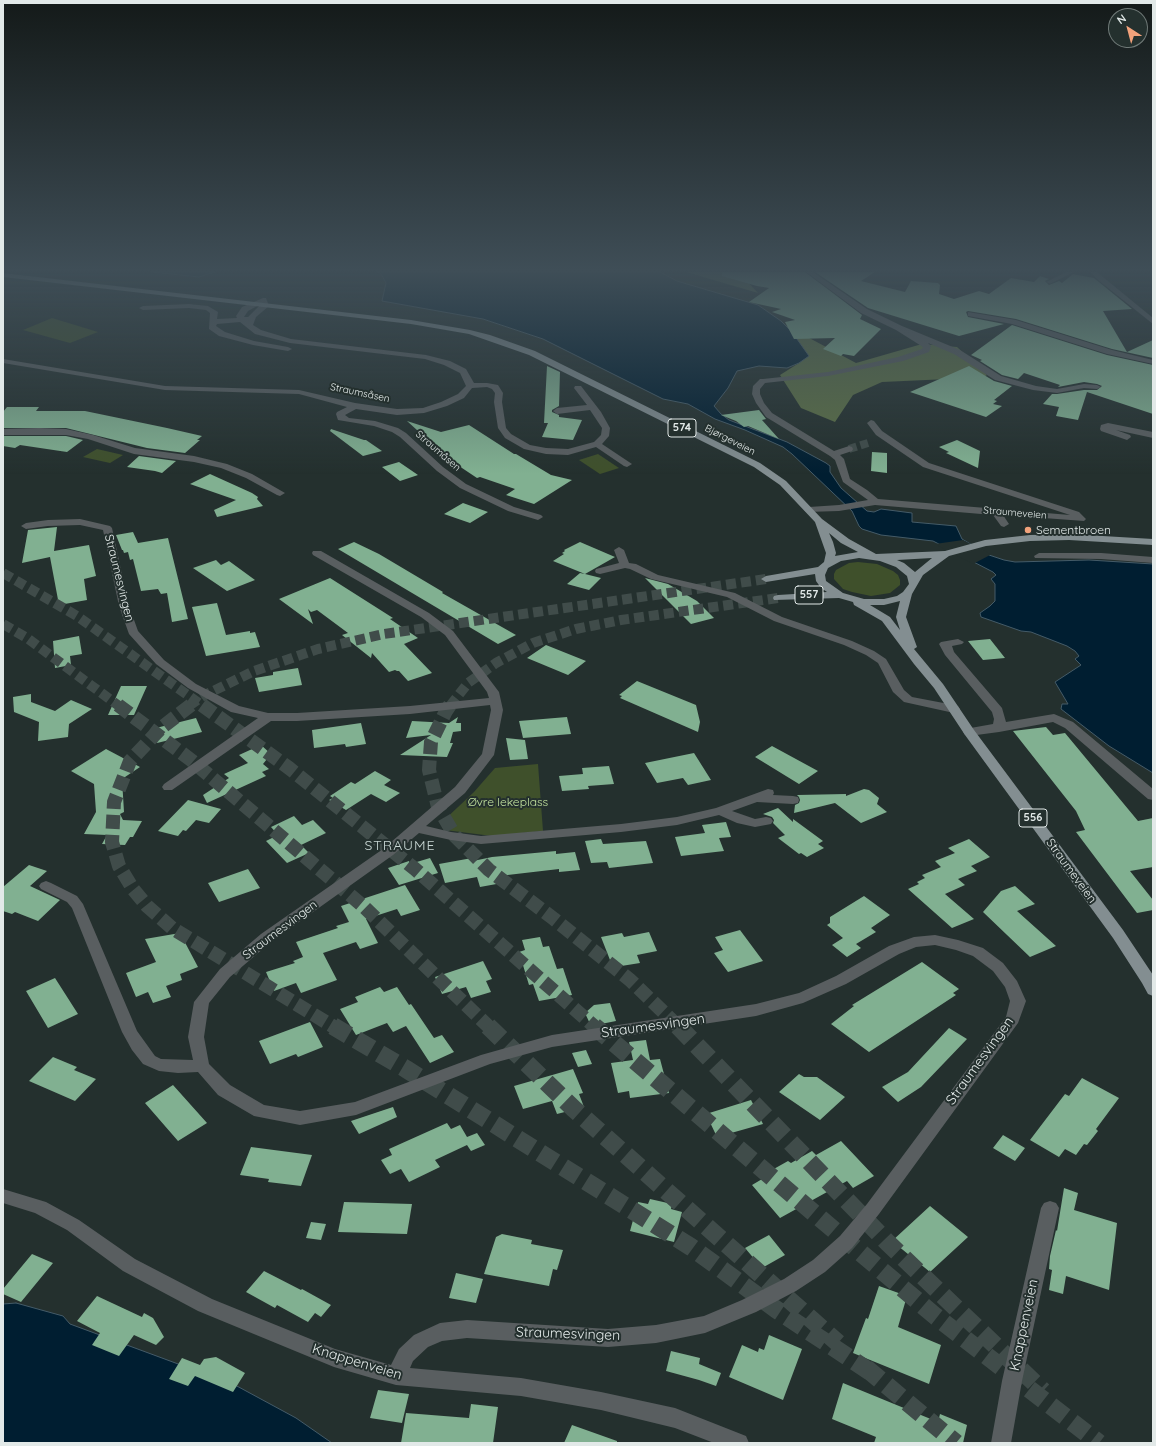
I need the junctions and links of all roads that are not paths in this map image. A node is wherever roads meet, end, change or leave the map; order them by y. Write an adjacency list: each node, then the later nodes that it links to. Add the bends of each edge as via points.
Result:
1 (241, 339): 7 (street)
2 (285, 339): 10 (street, via 426,357 463,371)
3 (503, 339): 26 (main road, Bjørgeveien / 574, via 757,465 783,483)
4 (919, 339): 22 (street, via 927,346 926,350 828,374 764,382 756,388 760,403 769,415)
5 (929, 339): 11 (street, via 963,356 998,378 1057,391 1084,386)
6 (1069, 339): 9 (street)
7 (288, 349)
8 (3, 361): 13 (street, Straumsåsen, via 165,388 299,392)
9 (1153, 362)
10 (470, 386): 13 (street, Straumsåsen, via 460,396 424,410 397,412); 20 (street, via 495,387 499,393 502,428 508,436 527,447 568,452)
11 (1097, 387)
12 (578, 388): 14 (street)
13 (355, 406): 28 (street, Straumåsen, via 340,414 342,418 395,430 463,486 511,509)
14 (593, 407): 15 (street); 20 (street, via 606,428 605,436)
15 (556, 411)
16 (872, 423): 27 (street, Straumeveien, via 879,433 926,465 1076,514 1081,519)
17 (3, 432): 24 (street, via 66,432 134,451 194,459 224,466 250,476)
18 (1153, 435): 19 (street, via 1104,427)
19 (1127, 437)
20 (597, 444): 23 (street)
21 (849, 449): 22 (street)
22 (833, 454): 25 (street, via 839,459 846,480)
23 (627, 464)
24 (280, 493)
25 (875, 502): 26 (street, Straumeveien); 27 (street, Straumeveien)
26 (809, 510): 29 (main road, Bjørgeveien / 574)
27 (994, 511): 30 (street)
28 (538, 517)
29 (819, 521): 36 (main road, 574, via 845,541); 41 (main road, 574, via 830,553)
30 (1004, 524)
31 (26, 526): 53 (street, Straumesvingen, via 80,522 107,528 124,606 133,632 160,662 192,686 235,709)
32 (1153, 542): 35 (main road, Straumeveien / 556, via 1045,537 999,540)
33 (619, 550): 40 (street)
34 (317, 553): 51 (street, Straumesvingen, via 425,615 449,633 493,692)
35 (945, 554): 38 (main road, Straumeveien / 556); 44 (main road, Straumeveien / 556, via 918,573)
36 (872, 556): 38 (main road, 556); 41 (main road, 556, via 848,556)
37 (1039, 556): 39 (street, via 1101,556)
38 (882, 558): 44 (main road, 556, via 907,570)
39 (1153, 560)
40 (625, 565): 42 (street); 52 (street, via 655,577 724,593 778,619 848,643 882,661 898,692 908,700)
41 (825, 566): 43 (main road, 557); 46 (main road, 556, via 820,575 825,586)
42 (600, 571)
43 (766, 580)
44 (914, 581): 45 (main road, 556, via 913,588)
45 (907, 594): 48 (main road, 556, via 884,602); 50 (main road, Straumeveien / 556, via 901,617)
46 (839, 596): 47 (main road, 557); 48 (main road, 556)
47 (778, 598)
48 (854, 600): 50 (main road, Straumeveien / 556, via 886,619)
49 (958, 642): 54 (street, via 945,644 949,653 998,710)
50 (915, 657): 52 (main road, Straumeveien / 556, via 940,686)
51 (495, 701): 53 (street, Straumesvingen, via 410,710); 61 (street, Straumesvingen, via 497,710 488,755 460,790)
52 (954, 709): 55 (main road, Straumeveien / 556)
53 (268, 717): 56 (street)
54 (999, 728): 55 (street); 57 (street, via 1054,718 1069,725)
55 (969, 732): 63 (main road, Straumeveien / 556, via 1118,934)
56 (168, 787)
57 (1153, 796)
58 (793, 800): 59 (street, via 762,796)
59 (720, 811): 60 (street, via 755,823); 61 (street, via 677,821 621,828 481,840)
60 (766, 821)
61 (417, 828): 64 (street, Straumesvingen, via 388,852 266,938 225,973 202,1002 196,1037)
62 (46, 886): 64 (street, via 72,900 78,907 130,1032 149,1060 159,1065)
63 (1153, 990)
64 (202, 1066): 67 (street, Straumesvingen, via 224,1090 260,1111 300,1118 356,1108 487,1059 552,1041 763,1008 803,997 914,942 935,940 978,952 998,967 1012,985 1018,1001 1013,1019 846,1242 819,1266 790,1285 705,1324 656,1334 608,1338 467,1329 440,1332 421,1341 406,1355)
65 (3, 1196): 67 (street, Knappenveien, via 40,1207 73,1225 129,1265 205,1306 334,1358)
66 (1050, 1208): 69 (street, Knappenveien)
67 (396, 1376): 68 (street, Knappenveien, via 521,1387 601,1401 675,1418)
68 (739, 1443)
69 (1001, 1443)

